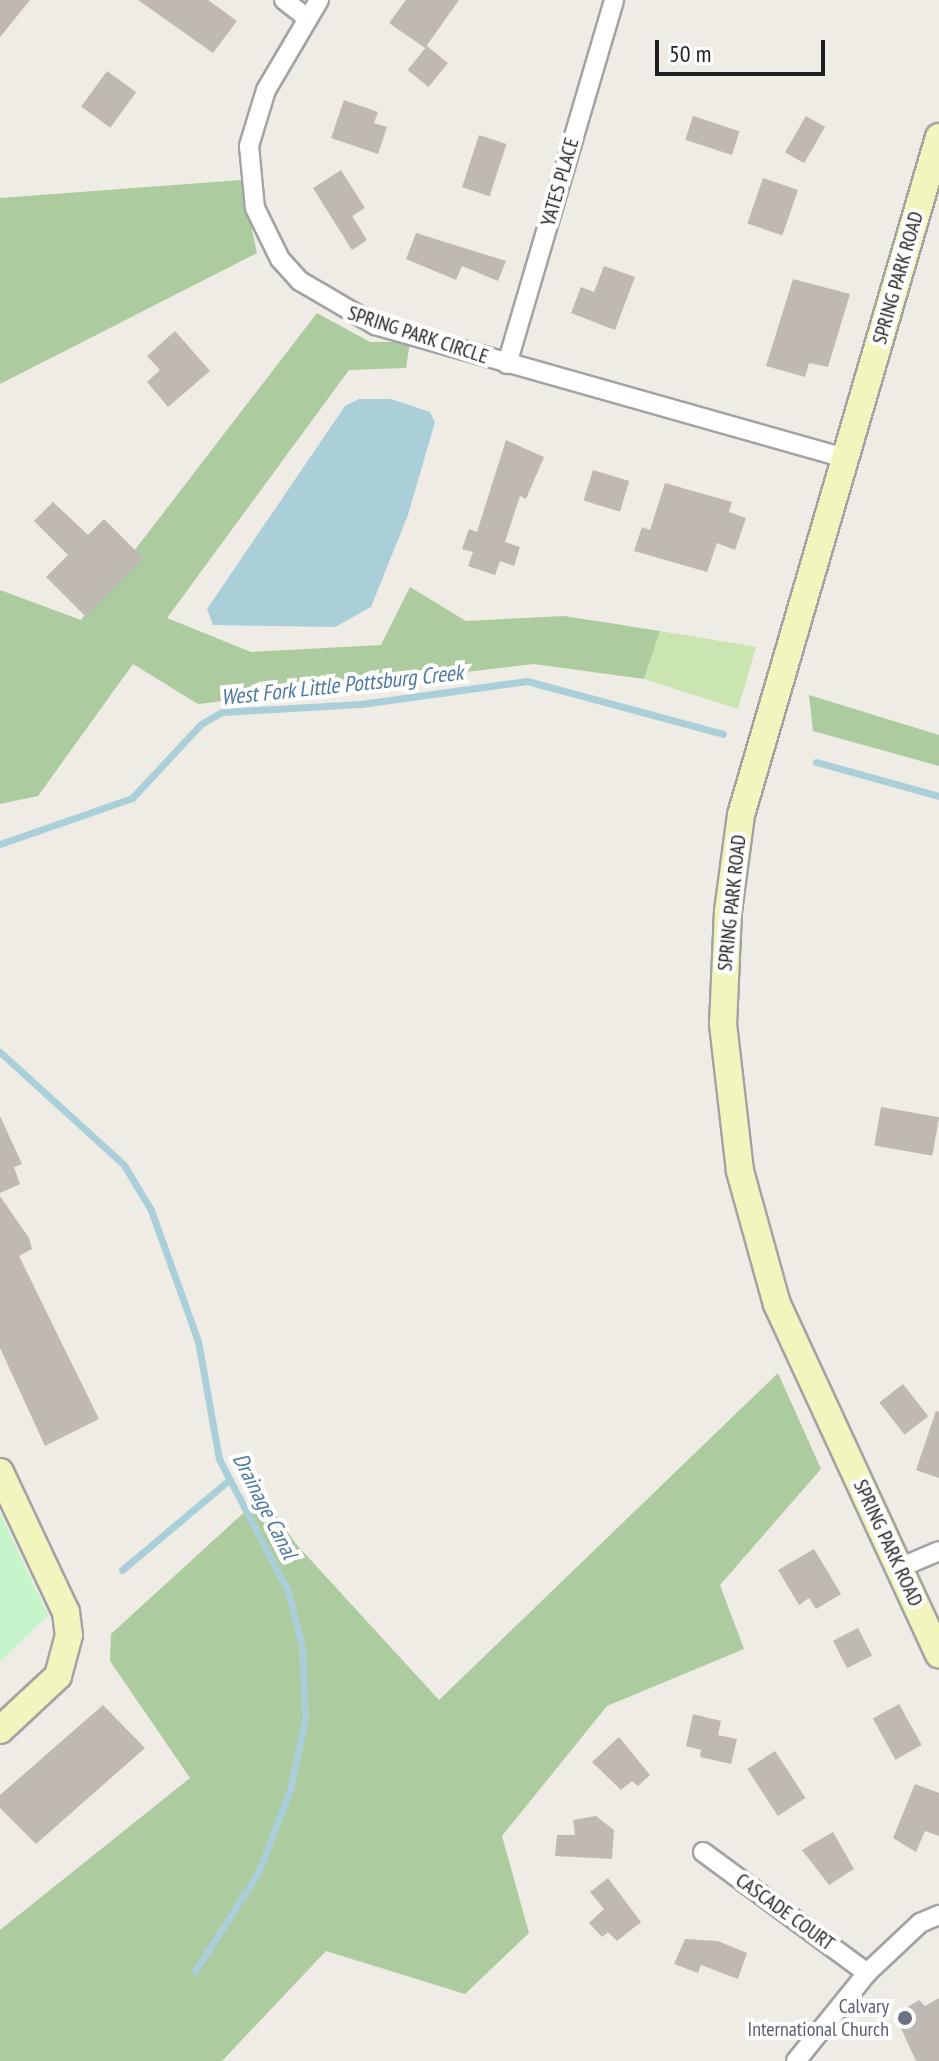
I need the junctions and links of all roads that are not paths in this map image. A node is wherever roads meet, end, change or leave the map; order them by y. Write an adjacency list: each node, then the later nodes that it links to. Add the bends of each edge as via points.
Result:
1 (284, 0): 4 (street)
2 (319, 0): 4 (street, SPRING PARK CIRCLE)
3 (614, 0): 6 (street, YATES PLACE)
4 (306, 17): 6 (street, SPRING PARK CIRCLE, via 266,90 249,146 255,208 274,248 300,281 346,314)
5 (939, 137): 7 (main road, SPRING PARK ROAD)
6 (507, 364): 7 (street, SPRING PARK CIRCLE)
7 (845, 458): 10 (main road, SPRING PARK ROAD, via 741,815 728,911 723,1024 729,1103 758,1246 794,1343)
8 (0, 1472): 12 (main road, via 66,1612 69,1635 58,1676)
9 (939, 1551): 10 (street)
10 (899, 1568): 11 (main road, SPRING PARK ROAD)
11 (939, 1654)
12 (0, 1730)
13 (703, 1852): 15 (street, CASCADE COURT)
14 (939, 1915): 15 (street, via 920,1923)
15 (867, 1973): 16 (street)
16 (796, 2061)

